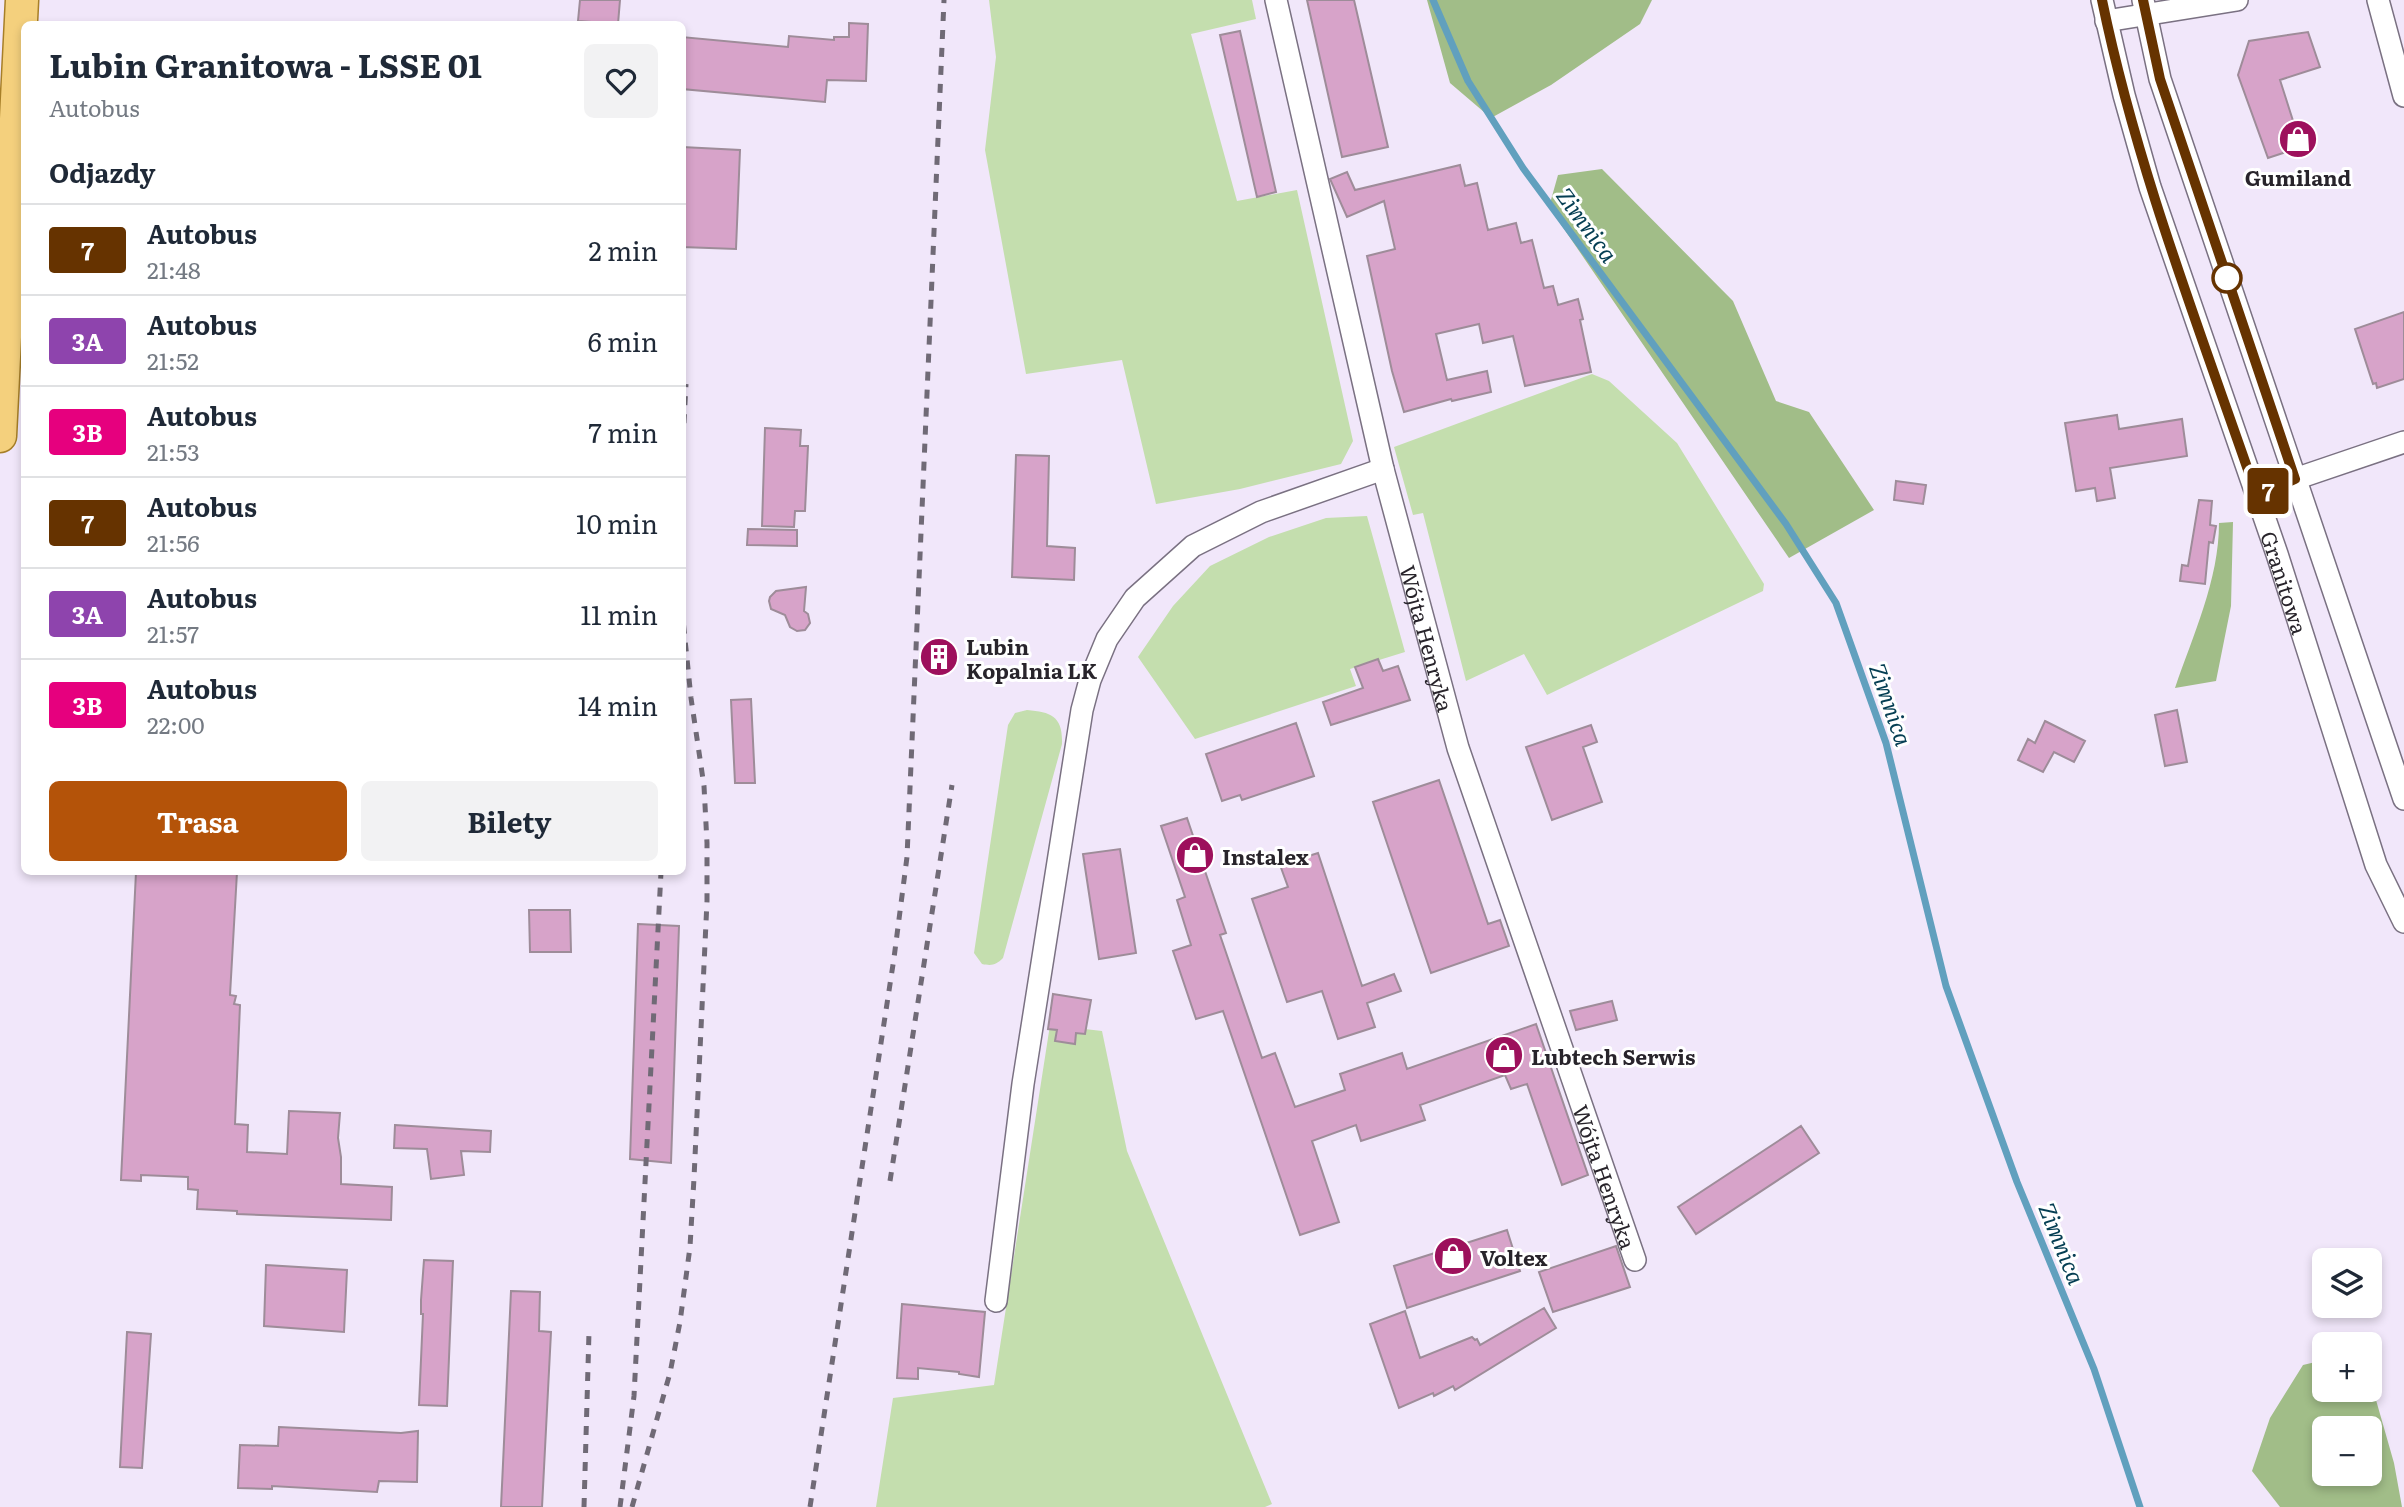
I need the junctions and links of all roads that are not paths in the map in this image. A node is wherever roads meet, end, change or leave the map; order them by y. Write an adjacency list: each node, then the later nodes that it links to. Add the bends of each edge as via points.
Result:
1 (1276, 0): 11 (street, Wójta Henryka)
2 (2237, 0): 4 (street, via 2188,9)
3 (2378, 0): 7 (street)
4 (2145, 7): 5 (street); 12 (street, Granitowa, via 2160,79)
5 (2104, 10): 13 (street, Granitowa, via 2150,187)
6 (21, 45): 8 (main road)
7 (2404, 96)
8 (5, 242): 9 (main road)
9 (0, 436)
10 (2404, 442): 12 (street)
11 (1383, 469): 16 (street, Wójta Henryka, via 1458,748); 17 (street, via 1261,512 1193,547 1135,598 1107,639 1080,722 1023,1084)
12 (2295, 479): 13 (street); 14 (street, Granitowa)
13 (2257, 496): 15 (street, Granitowa, via 2376,865)
14 (2404, 799)
15 (2404, 922)
16 (1635, 1260)
17 (996, 1301)

